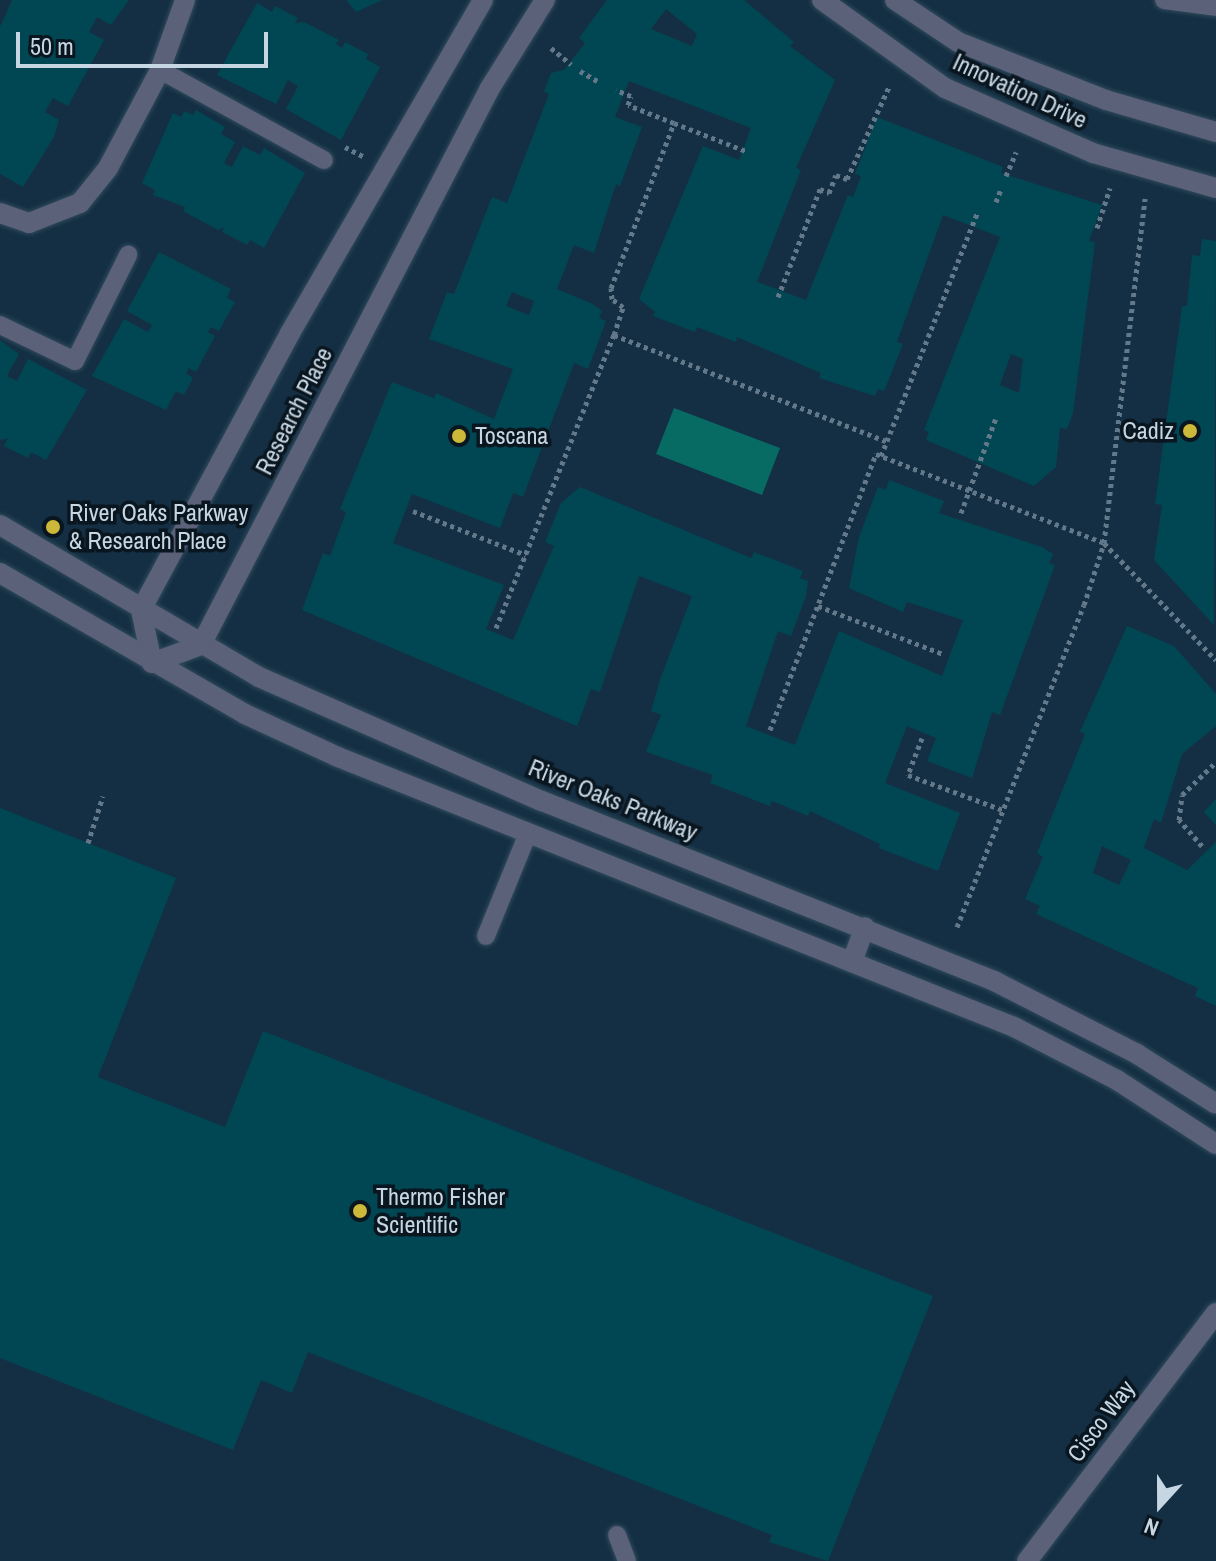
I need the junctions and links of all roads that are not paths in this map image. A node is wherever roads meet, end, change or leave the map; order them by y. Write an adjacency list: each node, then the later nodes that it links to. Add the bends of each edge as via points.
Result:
1 (185, 0): 8 (street)
2 (483, 0): 17 (street, Research Place, via 290,333)
3 (545, 0): 18 (street, Research Place, via 490,88)
4 (822, 0): 11 (street, Innovation Drive, via 945,88 1093,153)
5 (895, 0): 9 (street, Innovation Drive, via 958,42 1106,100)
6 (1164, 0): 7 (lane)
7 (1216, 7)
8 (160, 70): 10 (lane); 12 (street, via 108,168 80,203 29,223)
9 (1216, 132)
10 (324, 160)
11 (1216, 188)
12 (0, 213)
13 (128, 255): 14 (lane, via 75,361)
14 (0, 325)
15 (0, 525): 17 (street, River Oaks Parkway)
16 (0, 573): 19 (street)
17 (141, 610): 18 (street, River Oaks Parkway); 19 (street)
18 (201, 645): 19 (street); 20 (street, River Oaks Parkway, via 314,703)
19 (152, 663): 21 (street, via 338,757)
20 (542, 801): 21 (street); 22 (street, River Oaks Parkway)
21 (528, 833): 23 (lane); 24 (street)
22 (865, 927): 24 (street); 25 (street, River Oaks Parkway, via 1007,987 1137,1054)
23 (486, 936)
24 (852, 962): 26 (street, via 1014,1027 1117,1080)
25 (1216, 1104)
26 (1216, 1144)
27 (1216, 1313): 30 (street, Cisco Way)
28 (617, 1535): 29 (lane)
29 (627, 1561)
30 (1027, 1561)

